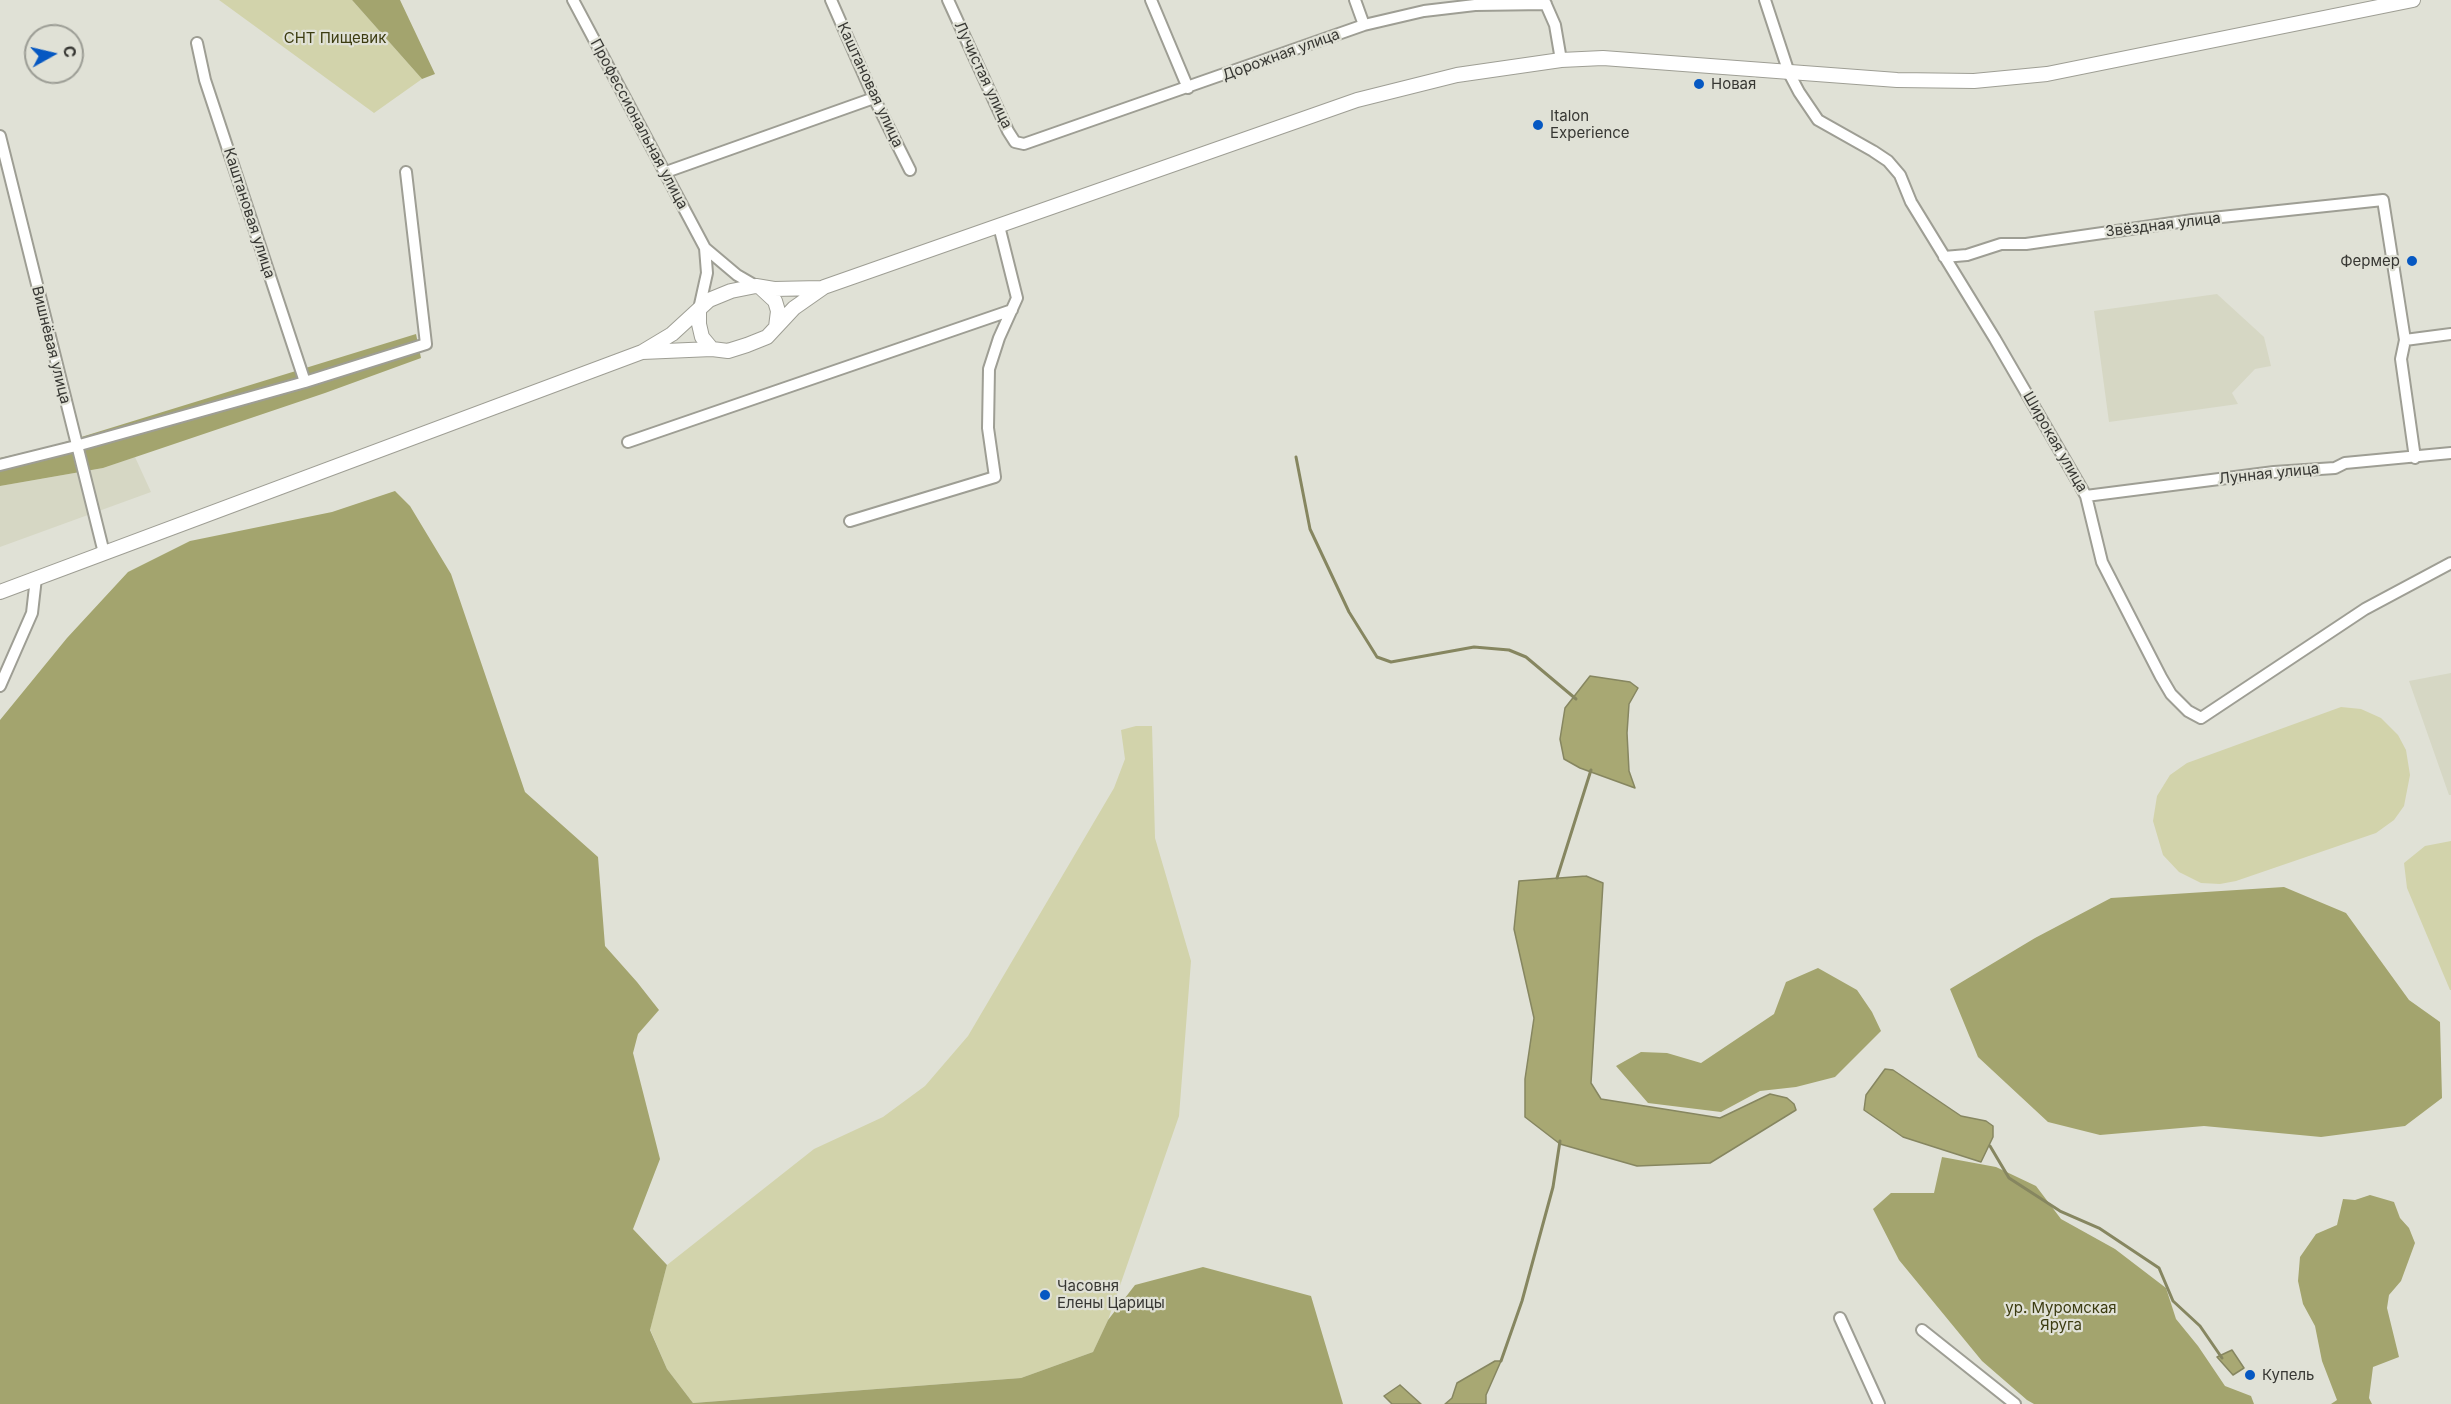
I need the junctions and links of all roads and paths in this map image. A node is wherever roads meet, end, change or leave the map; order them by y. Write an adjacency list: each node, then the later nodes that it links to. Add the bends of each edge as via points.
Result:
1 (573, 0): 19 (street, Профессиональная улица)
2 (831, 0): 14 (street, Каштановая улица)
3 (948, 0): 16 (street, Лучистая улица, via 1008,131 1015,142)
4 (1151, 0): 13 (street)
5 (1355, 0): 9 (street)
6 (1765, 0): 12 (street, Широкая улица)
7 (2413, 0): 12 (main road, via 2048,74 1974,81)
8 (1545, 2): 9 (street, Дорожная улица, via 1424,11); 11 (street, via 1555,25)
9 (1364, 25): 13 (street, Дорожная улица)
10 (196, 43): 32 (street, Каштановая улица)
11 (1561, 60): 12 (main road, via 1603,58); 20 (main road, via 1457,75 1357,100)
12 (1789, 72): 22 (street, Широкая улица, via 1818,120 1888,161 1900,175 1911,202)
13 (1188, 88): 16 (street, Дорожная улица)
14 (874, 98): 17 (street, Каштановая улица); 19 (street)
15 (0, 136): 34 (street, Вишнёвая улица)
16 (1024, 144)
17 (910, 170)
18 (406, 172): 32 (street, via 426,344)
19 (666, 172): 21 (street, Профессиональная улица)
20 (999, 226): 24 (main road); 25 (street, via 1017,298)
21 (705, 248): 23 (street); 26 (street, via 707,273)
22 (1944, 257): 29 (street, Звёздная улица, via 1967,255 2001,244 2383,200); 38 (street, Широкая улица)
23 (756, 286): 24 (main road); 26 (main road, via 722,294); 27 (main road, via 775,301)
24 (824, 287): 27 (main road, via 794,308)
25 (1012, 310): 33 (street); 39 (street, via 989,369 988,428 995,477)
26 (699, 311): 30 (main road, via 702,337); 31 (main road)
27 (776, 327): 30 (main road, via 767,337 747,345 728,351)
28 (2451, 333): 29 (street)
29 (2404, 340): 36 (street, via 2401,359)
30 (712, 349): 31 (main road)
31 (642, 352): 40 (main road)
32 (305, 382): 34 (street)
33 (628, 442)
34 (76, 447): 37 (street); 40 (street, Вишнёвая улица)
35 (2451, 453): 36 (street, Лунная улица)
36 (2415, 458): 38 (street, Лунная улица, via 2345,463 2335,468)
37 (0, 465)
38 (2086, 496): 41 (street, Широкая улица, via 2102,562 2161,677 2171,694 2201,718 2365,609)
39 (850, 521)
40 (104, 553): 42 (main road)
41 (2451, 562)
42 (36, 578): 43 (main road); 44 (street, via 32,613)
43 (0, 592)
44 (0, 686)
45 (1840, 1318): 47 (street)
46 (1922, 1330): 48 (street)
47 (1879, 1404)
48 (2015, 1404)

